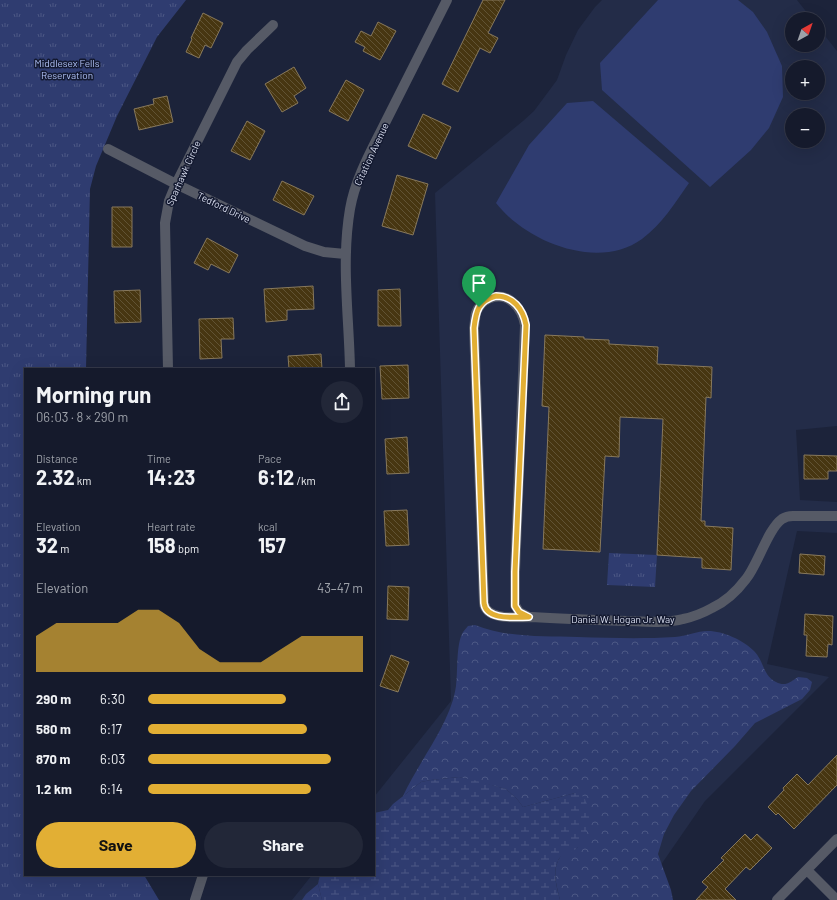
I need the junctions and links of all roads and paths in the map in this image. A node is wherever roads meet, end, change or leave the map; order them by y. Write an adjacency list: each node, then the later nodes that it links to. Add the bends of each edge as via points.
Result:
1 (447, 0): 5 (street, Citation Avenue, via 354,190)
2 (273, 25): 4 (street, Sparhawk Circle, via 237,62)
3 (108, 149): 4 (street, Tedford Drive)
4 (176, 184): 5 (street, Tedford Drive, via 305,246 324,252); 6 (street, Sparhawk Circle, via 169,201 165,223)
5 (345, 254): 7 (street, Citation Avenue)
6 (168, 368)
7 (350, 368)
8 (837, 516): 9 (street, Daniel W. Hogan Jr. Way, via 788,516 781,520 746,579 733,594 712,608 683,619 649,621)
9 (529, 617): 9 (street, Daniel W. Hogan Jr. Way, via 519,612 515,606 526,325 517,305 506,298 496,296 486,300 479,307 474,328 484,603 492,615)
10 (837, 839): 11 (street)
11 (807, 870): 14 (street); 15 (street)
12 (203, 876): 13 (street)
13 (195, 900)
14 (777, 900)
15 (837, 900)

